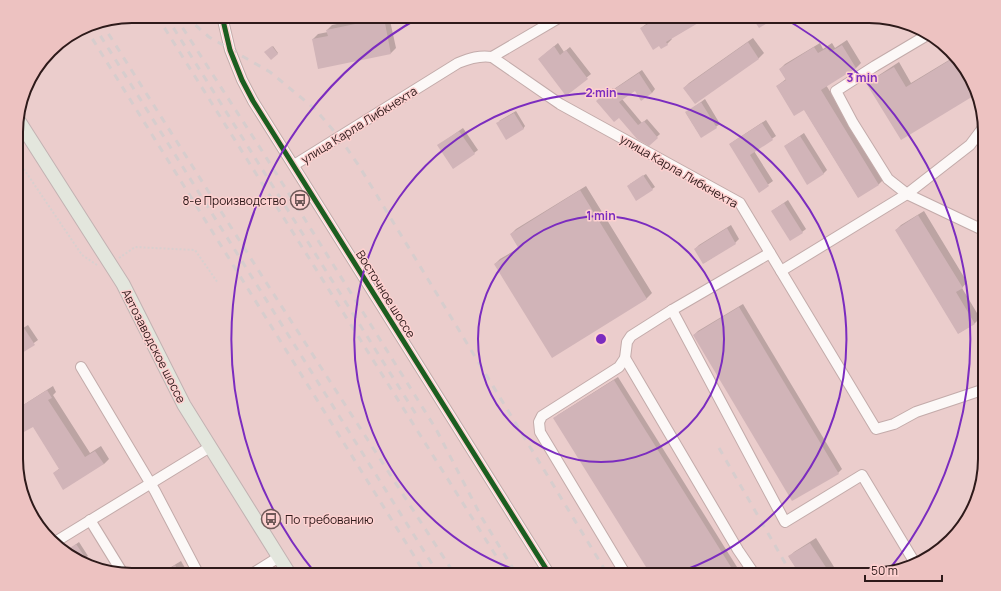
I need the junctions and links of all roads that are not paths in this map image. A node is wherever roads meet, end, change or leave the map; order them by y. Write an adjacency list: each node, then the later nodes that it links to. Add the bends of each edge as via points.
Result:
1 (224, 23): 7 (street, Восточное шоссе, via 230,50 242,80)
2 (550, 23): 4 (street)
3 (923, 38): 8 (street, via 836,91 888,179)
4 (492, 57): 7 (street, улица Карла Либкнехта, via 477,57 458,63); 10 (street, улица Карла Либкнехта, via 560,104 740,203)
5 (23, 128): 16 (main road, Автозаводское шоссе, via 123,284 184,405)
6 (978, 134): 8 (street, via 970,145)
7 (294, 165): 26 (street, Восточное шоссе)
8 (907, 194): 9 (street); 11 (street)
9 (978, 228)
10 (770, 253): 11 (street, улица Карла Либкнехта); 12 (street)
11 (781, 271): 15 (street, улица Карла Либкнехта, via 876,429 894,424 916,412)
12 (672, 310): 13 (street, via 631,336 627,342); 21 (street, via 785,522 862,475)
13 (625, 358): 27 (street, via 619,367 542,416 539,422 540,432); 28 (street)
14 (82, 367): 17 (street)
15 (978, 391)
16 (210, 447): 17 (street); 20 (main road, Автозаводское шоссе)
17 (151, 483): 18 (street); 23 (street)
18 (90, 520): 19 (street); 22 (street)
19 (59, 539)
20 (279, 557): 24 (street); 25 (main road, Автозаводское шоссе)
21 (912, 559)
22 (119, 567)
23 (195, 568)
24 (261, 568)
25 (286, 568)
26 (546, 568)
27 (622, 568)
28 (750, 568)

